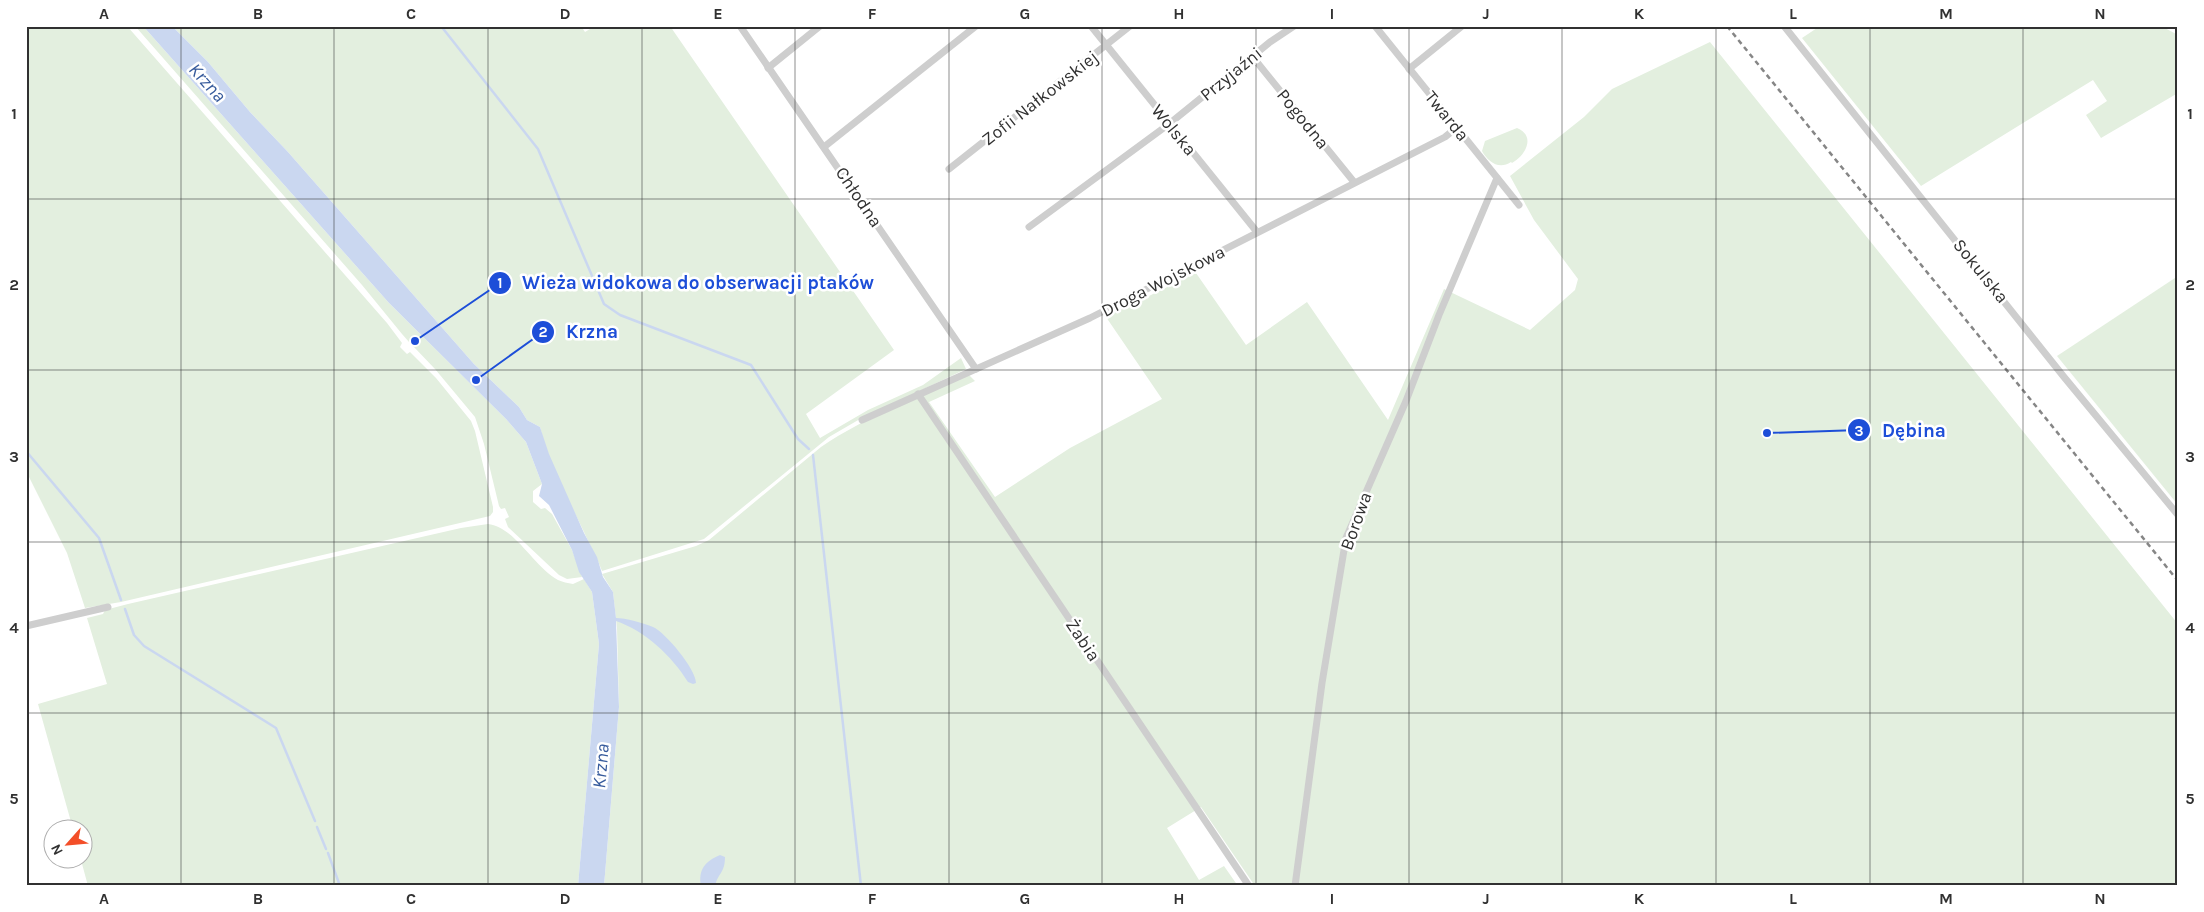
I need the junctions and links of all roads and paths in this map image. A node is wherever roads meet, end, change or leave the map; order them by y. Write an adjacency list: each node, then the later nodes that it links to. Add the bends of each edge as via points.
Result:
1 (740, 26): 12 (street, Chłodna)
2 (820, 26): 12 (street)
3 (976, 26): 16 (street)
4 (1091, 26): 10 (street, Wolska)
5 (1130, 26): 10 (street, Zofii Nałkowskiej)
6 (1294, 26): 11 (street, Przyjaźni)
7 (1375, 26): 13 (street, Twarda)
8 (1462, 26): 13 (street)
9 (1784, 26): 26 (street, Sokulska)
10 (1107, 45): 14 (street, Wolska); 17 (street, Zofii Nałkowskiej)
11 (1252, 56): 14 (street, Przyjaźni); 19 (street, Pogodna)
12 (768, 68): 16 (street, Chłodna)
13 (1409, 69): 15 (street, Twarda)
14 (1169, 124): 21 (street, Przyjaźni); 22 (street, Wolska)
15 (1456, 128): 18 (street, Twarda); 19 (street, Droga Wojskowa, via 1445,137)
16 (824, 147): 23 (street, Chłodna)
17 (949, 170)
18 (1497, 178): 20 (street, Twarda); 30 (street, Borowa, via 1346,538 1322,683)
19 (1354, 182): 22 (street, Droga Wojskowa)
20 (1519, 205)
21 (1029, 227)
22 (1258, 232): 23 (street, Droga Wojskowa, via 1090,318)
23 (976, 370): 24 (street, Droga Wojskowa)
24 (918, 394): 25 (street, Droga Wojskowa); 29 (street, Żabia)
25 (862, 420)
26 (2178, 515)
27 (108, 607): 28 (street)
28 (26, 626)
29 (1249, 886)
30 (1295, 886)

